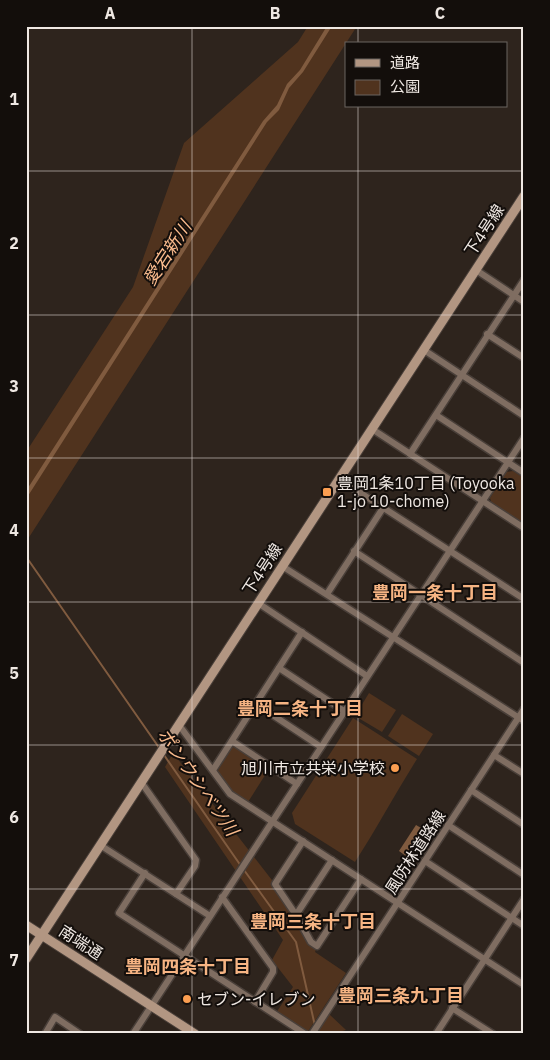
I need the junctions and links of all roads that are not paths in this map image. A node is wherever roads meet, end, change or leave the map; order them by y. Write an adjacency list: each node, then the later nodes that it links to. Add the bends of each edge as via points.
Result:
1 (524, 196): 2 (street, 下4号線)
2 (476, 270): 4 (street); 7 (street, 下4号線)
3 (524, 280): 4 (street)
4 (514, 295): 5 (street); 6 (street)
5 (524, 302)
6 (488, 334): 8 (street); 9 (street)
7 (424, 350): 9 (street); 12 (street, 下4号線)
8 (524, 358)
9 (462, 374): 10 (street); 11 (street)
10 (436, 415): 14 (street); 15 (street)
11 (524, 416)
12 (372, 429): 14 (street); 17 (street, 下4号線)
13 (524, 438): 15 (street)
14 (410, 454): 18 (street)
15 (506, 462): 16 (street); 18 (street)
16 (524, 473)
17 (339, 479): 19 (street); 23 (street, 下4号線)
18 (483, 502): 20 (street); 21 (street)
19 (383, 508): 21 (street); 22 (street)
20 (524, 528)
21 (448, 550): 25 (street); 26 (street)
22 (354, 551): 24 (street); 25 (street)
23 (282, 566): 24 (street); 27 (street, 下4号線)
24 (327, 594): 29 (street)
25 (422, 596): 29 (street); 30 (street)
26 (524, 599)
27 (258, 603): 28 (street); 37 (street, 下4号線)
28 (302, 632): 31 (street); 32 (street)
29 (393, 636): 32 (street); 36 (street)
30 (524, 663)
31 (279, 668): 33 (street); 35 (street)
32 (368, 676): 35 (street)
33 (256, 704): 38 (street); 39 (street)
34 (524, 710): 36 (street, 風防林道路線)
35 (344, 712): 39 (street)
36 (521, 720): 40 (street, 風防林道路線)
37 (179, 725): 41 (street); 43 (street, 下4号線)
38 (232, 741): 41 (street); 44 (street)
39 (321, 747): 44 (street)
40 (494, 755): 42 (street); 45 (street, 風防林道路線)
41 (213, 770): 46 (street, via 230,794)
42 (524, 774)
43 (141, 782): 50 (street, 下4号線); 56 (street, via 196,860)
44 (297, 784): 46 (street)
45 (471, 790): 47 (street); 48 (street, 風防林道路線)
46 (272, 821): 49 (street); 57 (street)
47 (524, 825)
48 (448, 826): 52 (street, 風防林道路線); 54 (street)
49 (303, 841): 51 (street); 60 (street, via 275,884)
50 (100, 845): 53 (street); 65 (street, 下4号線)
51 (332, 860): 55 (street); 60 (street)
52 (425, 861): 59 (street, 風防林道路線); 62 (street)
53 (145, 873): 56 (street); 66 (street, via 119,913)
54 (524, 876)
55 (361, 879): 59 (street); 60 (street, via 317,946 311,942)
56 (176, 894): 61 (street)
57 (222, 897): 61 (street); 70 (street, via 273,968)
58 (524, 899): 62 (street)
59 (398, 903): 68 (street); 78 (street, 風防林道路線)
60 (296, 915)
61 (210, 916): 66 (street)
62 (511, 918): 64 (street); 68 (street)
63 (26, 925): 65 (street, 南端通)
64 (524, 926)
65 (42, 935): 67 (street, 下4号線); 71 (street, 南端通)
66 (185, 955): 70 (street); 71 (street)
67 (26, 959)
68 (484, 959): 69 (street); 72 (street)
69 (524, 985)
70 (255, 1002): 77 (street)
71 (151, 1006): 75 (street); 76 (street, 南端通)
72 (452, 1008): 79 (street); 80 (street)
73 (44, 1034): 74 (street, via 55,1018)
74 (80, 1034)
75 (133, 1034)
76 (195, 1034)
77 (305, 1034)
78 (312, 1034)
79 (436, 1034)
80 (493, 1034)

